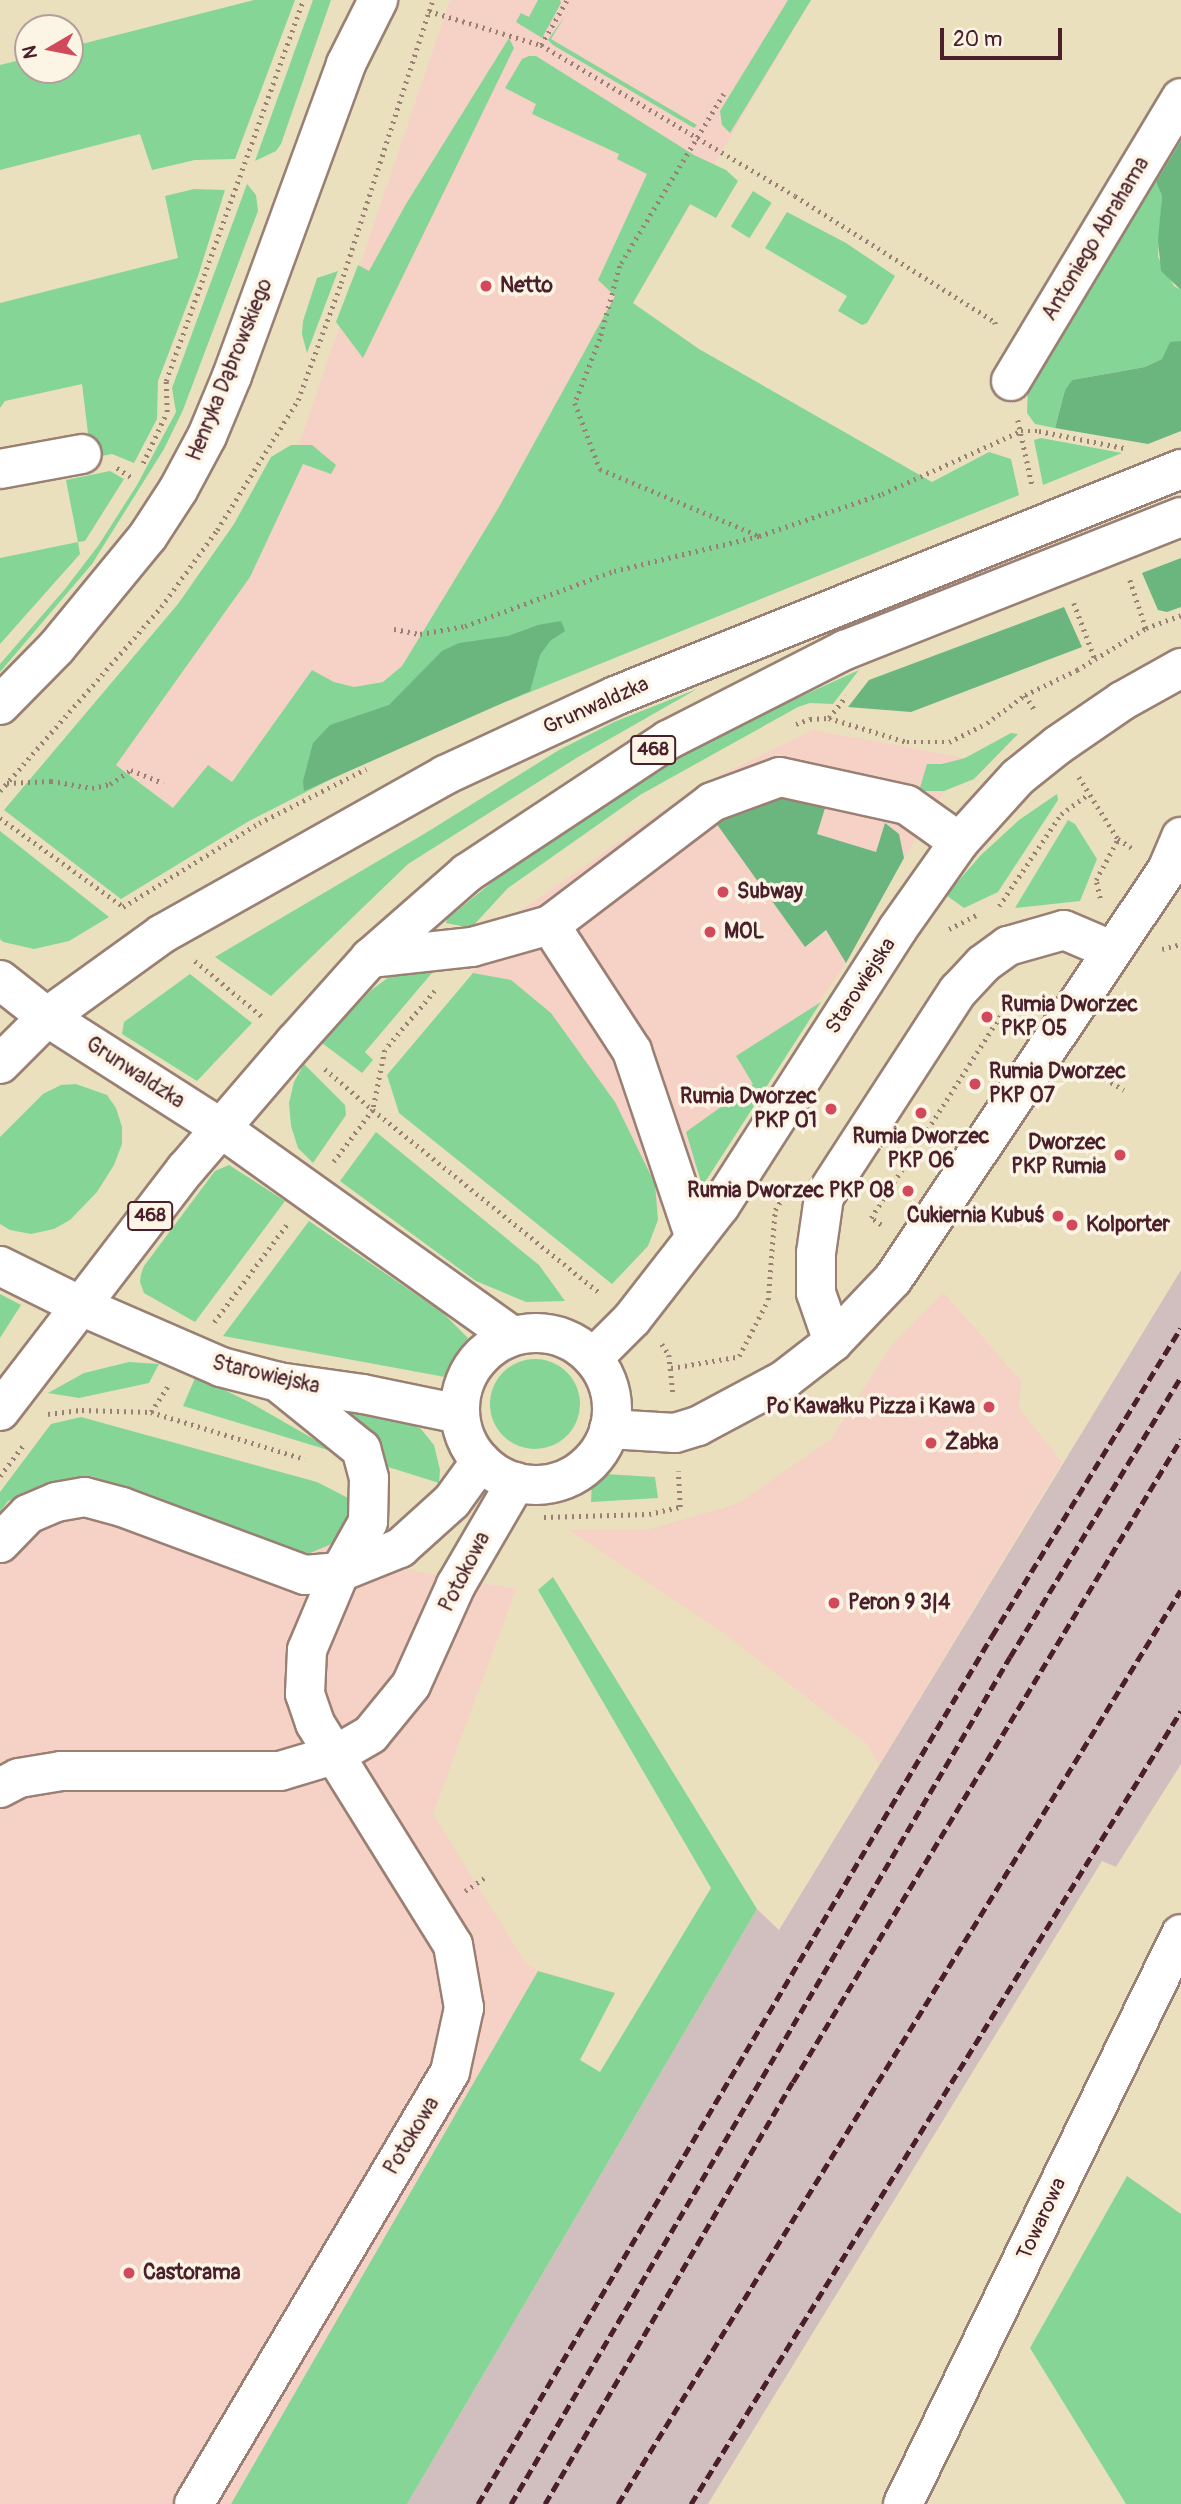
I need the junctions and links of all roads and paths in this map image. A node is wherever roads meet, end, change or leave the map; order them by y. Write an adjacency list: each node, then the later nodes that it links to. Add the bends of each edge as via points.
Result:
1 (303, 0): 19 (path, via 166,381 167,412)
2 (357, 0): 8 (main road, Henryka Dąbrowskiego)
3 (378, 0): 8 (main road, Henryka Dąbrowskiego)
4 (433, 0): 6 (path)
5 (567, 0): 7 (path)
6 (429, 11): 7 (path); 34 (path, via 298,400 217,530 161,607)
7 (541, 45): 11 (path)
8 (346, 64): 31 (main road, Henryka Dąbrowskiego, via 232,376 178,490 148,536 56,648)
9 (724, 94): 11 (path)
10 (1181, 98): 12 (main road, Antoniego Abrahama)
11 (697, 139): 12 (path, via 995,322); 23 (path, via 620,266 600,339 575,404 600,468)
12 (1011, 381): 13 (path)
13 (1021, 431): 14 (path); 20 (path); 23 (path, via 883,494)
14 (1135, 450)
15 (82, 454): 17 (main road)
16 (1181, 469): 50 (main road, Grunwaldzka, via 615,696 445,775 188,918)
17 (0, 470)
18 (125, 473): 19 (path)
19 (134, 479): 21 (path)
20 (1032, 484)
21 (127, 490)
22 (1181, 517): 46 (main road, 468, via 845,650 668,740 467,873)
23 (759, 536): 27 (path, via 614,571 465,626 420,634)
24 (1128, 572): 28 (path)
25 (1074, 602): 29 (path)
26 (1181, 615): 28 (path)
27 (394, 628)
28 (1146, 628): 29 (path)
29 (1096, 659): 32 (path, via 1025,695)
30 (1181, 668): 39 (main road, Starowiejska, via 1122,701 1048,753 1018,777)
31 (0, 705)
32 (1041, 719)
33 (1082, 781): 37 (path)
34 (7, 783): 35 (path, via 51,782 92,788 110,784 131,770); 36 (path)
35 (163, 783)
36 (0, 791)
37 (1089, 794): 40 (path, via 1118,839); 41 (path, via 1061,814 999,905)
38 (1181, 836): 45 (main road, via 1167,870)
39 (959, 842): 42 (main road, via 907,805 780,777 712,803); 59 (main road, Starowiejska)
40 (1133, 849)
41 (1000, 912)
42 (550, 925): 46 (main road, via 472,947); 59 (main road, via 632,1051)
43 (1181, 944): 44 (path)
44 (1174, 948)
45 (1111, 950): 66 (main road, via 893,1279); 66 (main road, via 1064,930 1008,946 983,964 958,992 824,1197 816,1293)
46 (370, 958): 55 (main road, 468)
47 (0, 980): 50 (main road)
48 (1018, 987): 58 (path, via 871,1218)
49 (437, 989): 54 (path, via 386,1050)
50 (47, 1017): 51 (main road, Grunwaldzka); 55 (main road, Grunwaldzka)
51 (0, 1064)
52 (1099, 1075): 53 (path)
53 (1124, 1090)
54 (373, 1110): 56 (path); 61 (path)
55 (222, 1129): 62 (main road, 468); 64 (main road)
56 (333, 1163)
57 (289, 1222): 63 (path)
58 (882, 1226)
59 (695, 1238): 68 (main road, Starowiejska, via 632,1319)
60 (0, 1266): 62 (main road)
61 (601, 1295)
62 (81, 1306): 70 (main road, Starowiejska, via 189,1355); 72 (main road, 468)
63 (208, 1330)
64 (512, 1336): 68 (main road, via 554,1335 575,1343); 73 (main road, via 489,1348 472,1366)
65 (658, 1340): 69 (path, via 669,1355)
66 (833, 1342): 74 (main road, via 784,1380 698,1426 675,1433)
67 (739, 1357): 69 (path)
68 (593, 1358): 74 (main road, via 610,1392)
69 (671, 1368): 71 (path)
70 (278, 1382): 73 (main road, Starowiejska); 81 (main road, Potokowa, via 361,1449 369,1478 368,1522)
71 (673, 1398)
72 (5, 1405): 75 (path, via 47,1414 152,1412)
73 (460, 1414): 76 (main road, via 466,1439)
74 (609, 1429): 78 (main road, via 596,1455 569,1478 548,1484)
75 (312, 1461)
76 (481, 1461): 78 (main road, via 499,1476); 81 (main road, via 452,1501 400,1548)
77 (678, 1475): 79 (path, via 680,1507 649,1514)
78 (516, 1482): 82 (main road, Potokowa, via 456,1585 411,1685 372,1734)
79 (538, 1517)
80 (0, 1543): 81 (main road, via 28,1514 55,1502 85,1497 305,1575)
81 (340, 1572): 82 (main road, Potokowa, via 307,1650 305,1694 315,1723)
82 (337, 1754): 83 (main road, via 280,1771 61,1771 19,1778); 87 (main road, Potokowa, via 453,1945 464,2008 450,2072)
83 (0, 1788)
84 (486, 1877): 85 (path)
85 (461, 1894)
86 (1181, 1934): 88 (main road, Towarowa)
87 (194, 2504)
88 (903, 2504)

